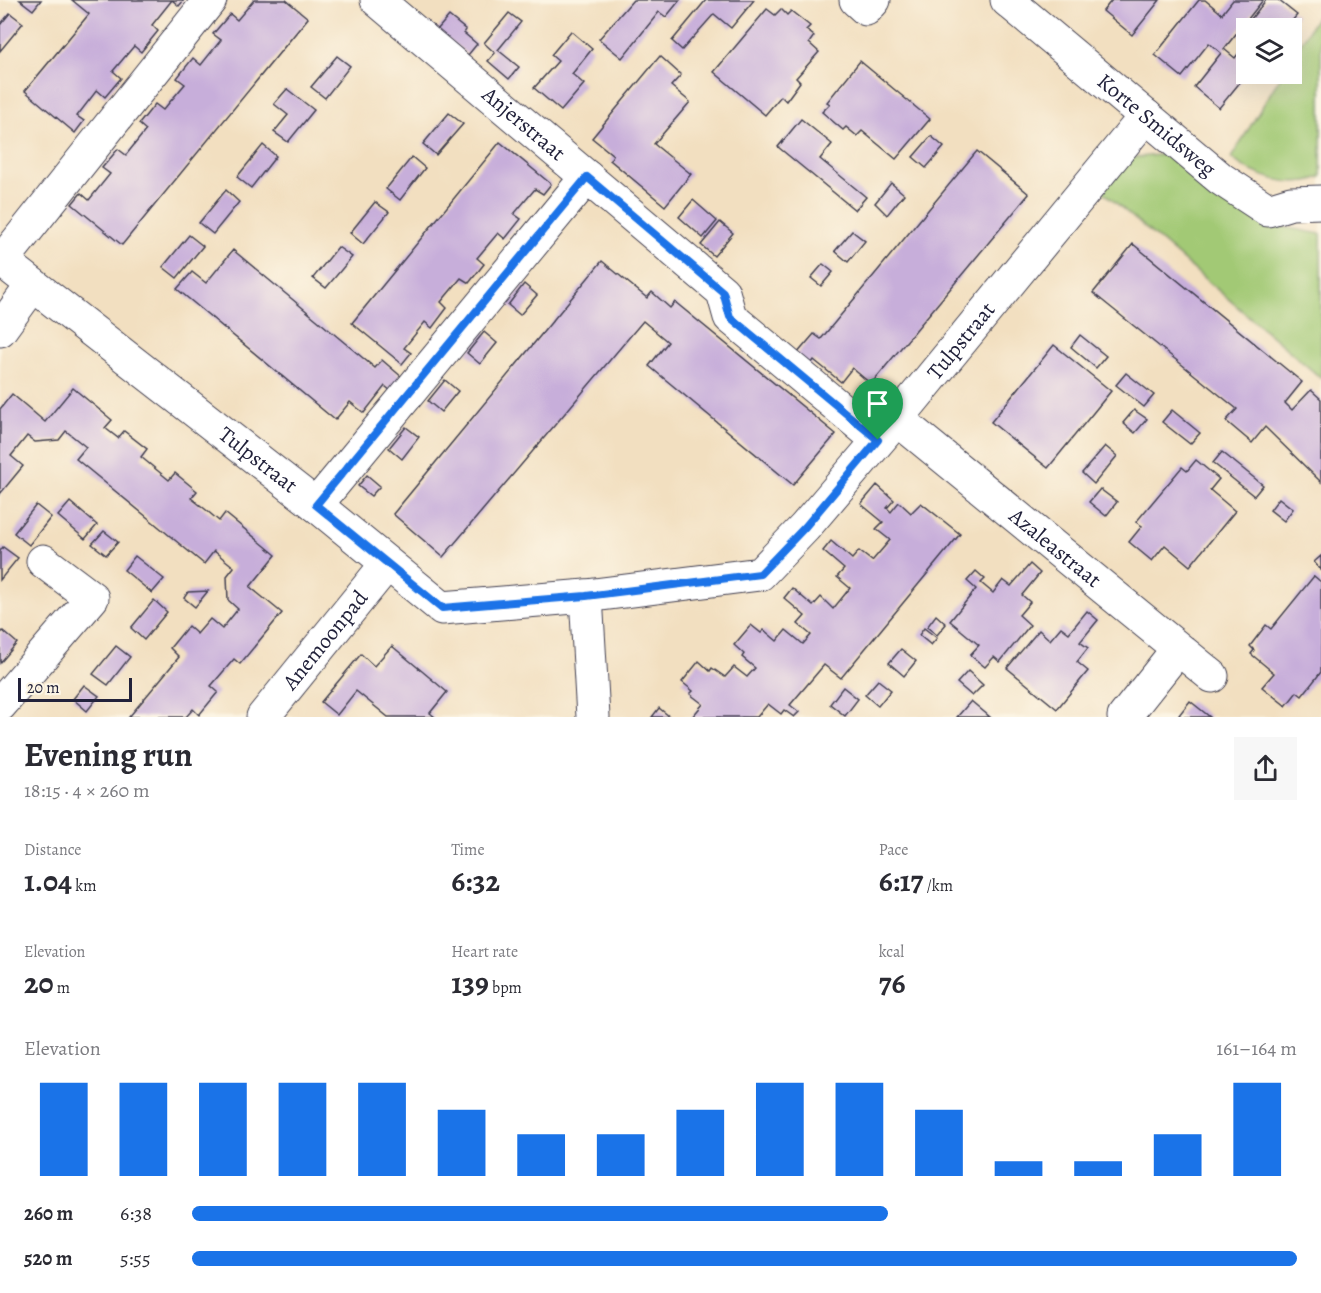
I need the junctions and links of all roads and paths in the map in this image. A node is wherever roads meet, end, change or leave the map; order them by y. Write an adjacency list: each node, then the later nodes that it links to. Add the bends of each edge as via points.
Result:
1 (210, 0): 9 (street)
2 (377, 0): 7 (street, Anjerstraat)
3 (856, 0): 4 (street, via 866,9)
4 (874, 0)
5 (1006, 0): 6 (street, Korte Smidsweg)
6 (1146, 116): 8 (street, Korte Smidsweg, via 1221,179 1268,210 1291,203); 12 (street, Tulpstraat)
7 (587, 177): 12 (street, Anjerstraat, via 723,292 730,317); 13 (street)
8 (1321, 201)
9 (1, 260): 10 (street, Tulpstraat)
10 (32, 286): 11 (street); 13 (street, Tulpstraat)
11 (0, 330)
12 (887, 430): 16 (street, Tulpstraat, via 760,574); 17 (street, Azaleastraat)
13 (316, 505): 15 (street, Tulpstraat)
14 (44, 561): 19 (street, via 92,598)
15 (387, 564): 16 (street, Tulpstraat, via 442,608); 20 (street, Anemoonpad)
16 (586, 596): 21 (street)
17 (1178, 648): 18 (street, Azaleastraat); 22 (street)
18 (1212, 676)
19 (0, 705)
20 (262, 717)
21 (593, 717)
22 (1124, 717)

